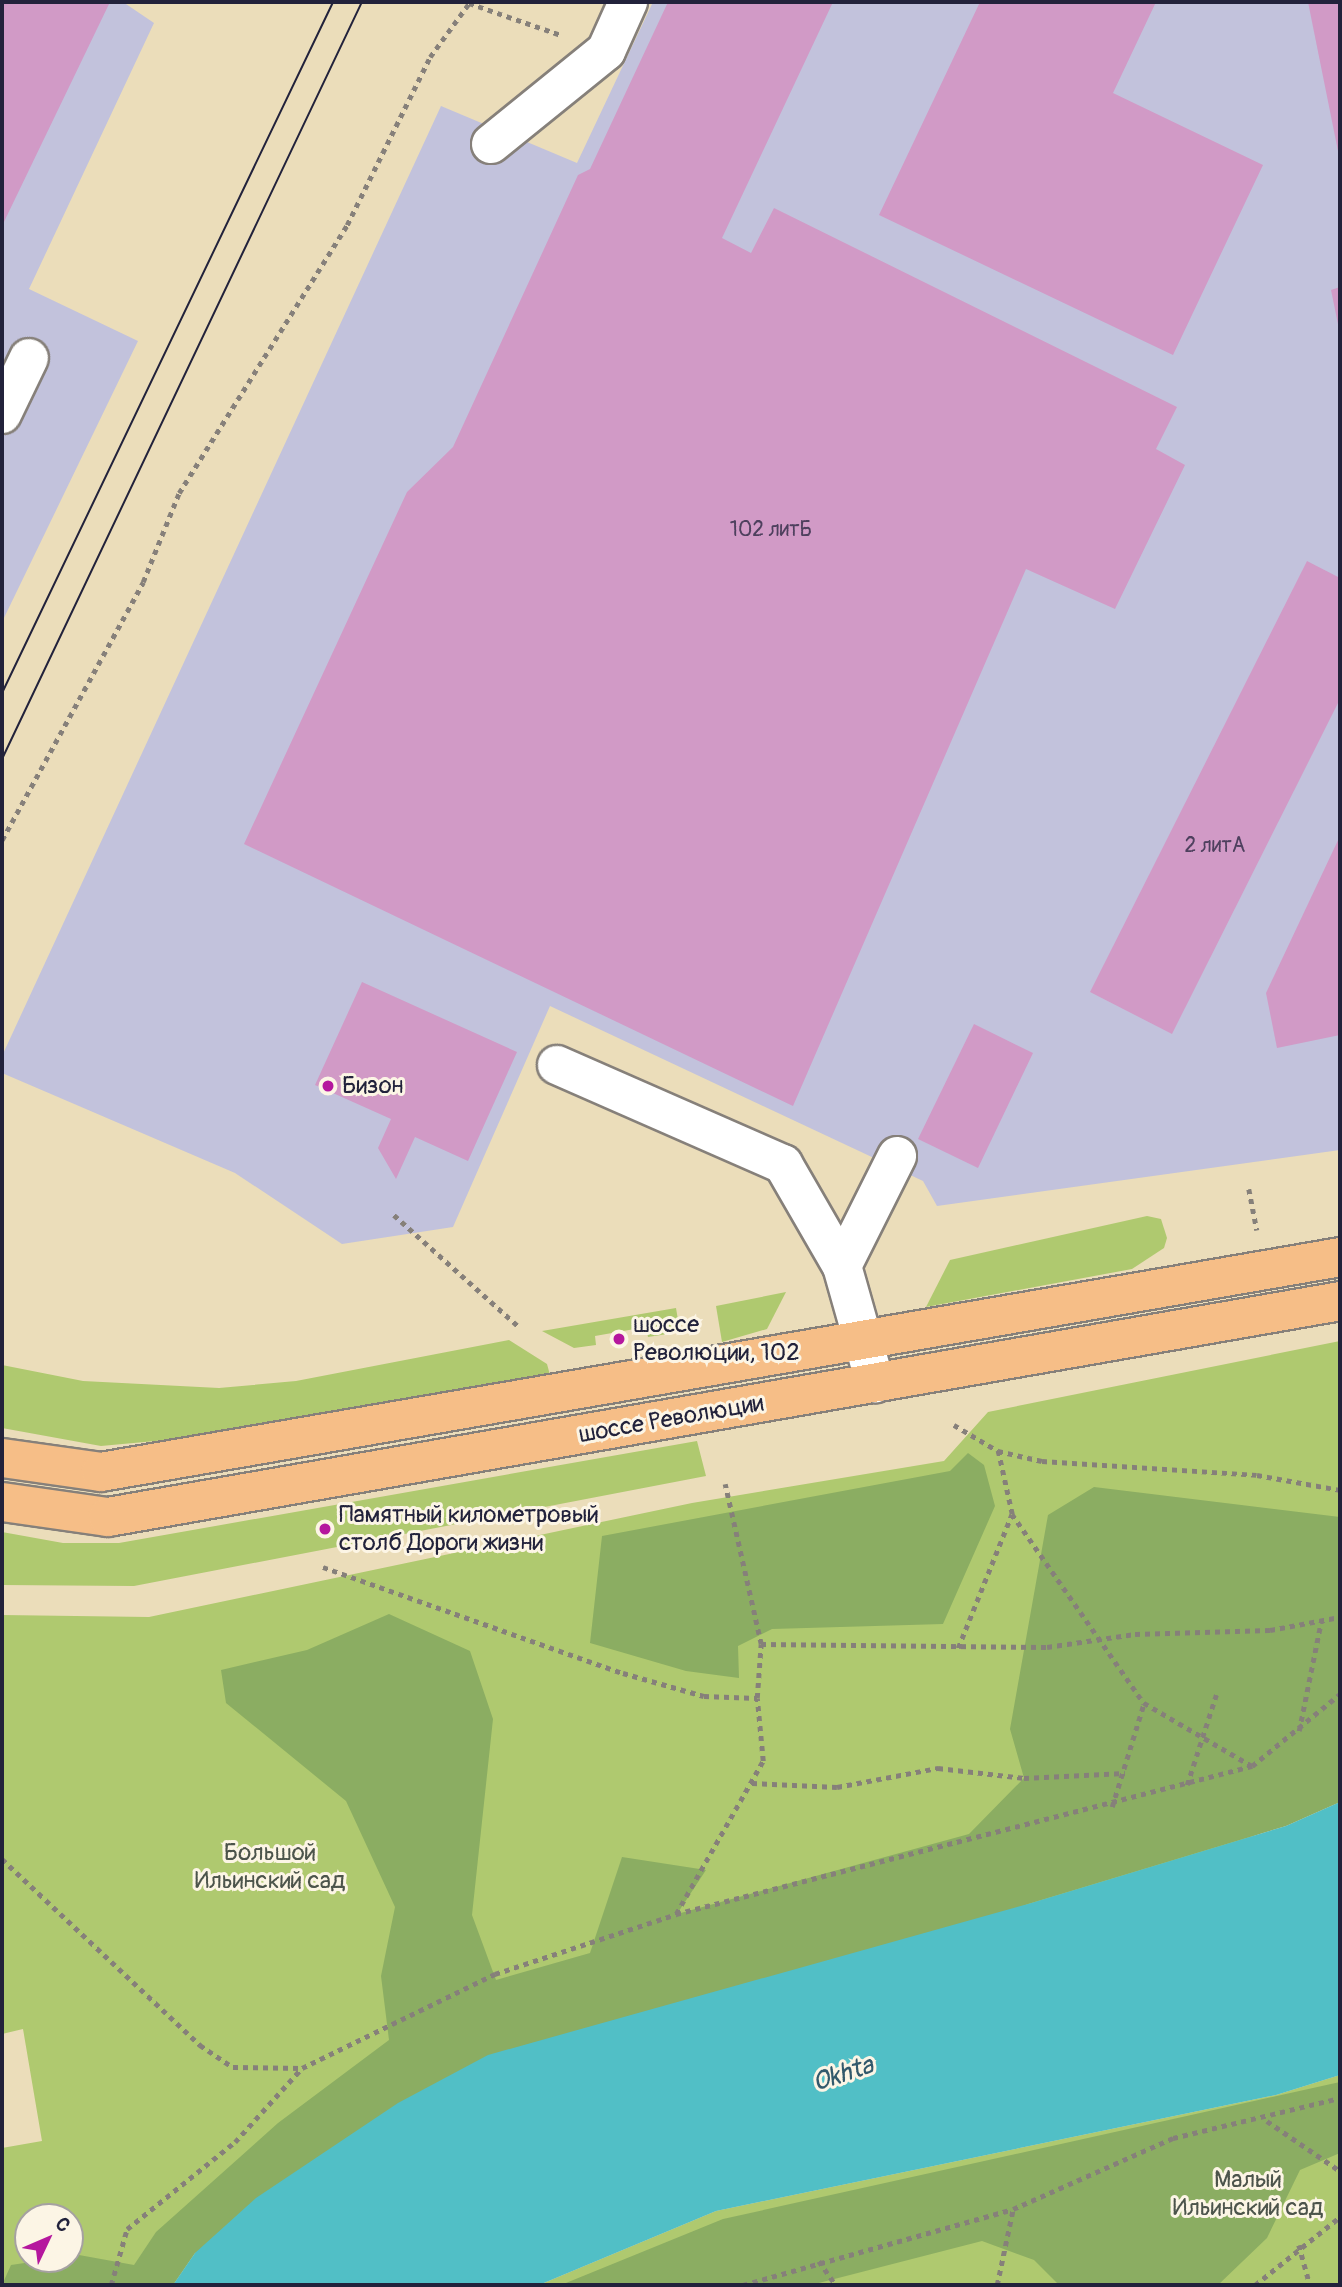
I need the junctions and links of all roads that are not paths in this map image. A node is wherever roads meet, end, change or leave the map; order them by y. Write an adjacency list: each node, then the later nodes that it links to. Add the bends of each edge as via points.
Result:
1 (628, 2): 2 (lane, via 606,51)
2 (491, 144)
3 (29, 358): 4 (lane)
4 (2, 414)
5 (556, 1065): 8 (lane, via 783,1164)
6 (897, 1157): 8 (lane)
7 (1340, 1257): 10 (main road, шоссе Революции)
8 (842, 1266): 10 (lane)
9 (1340, 1301): 11 (main road, шоссе Революции)
10 (863, 1340): 11 (lane); 12 (main road, шоссе Революции, via 101,1472)
11 (874, 1382): 13 (main road, шоссе Революции, via 108,1517)
12 (2, 1458)
13 (2, 1502)

